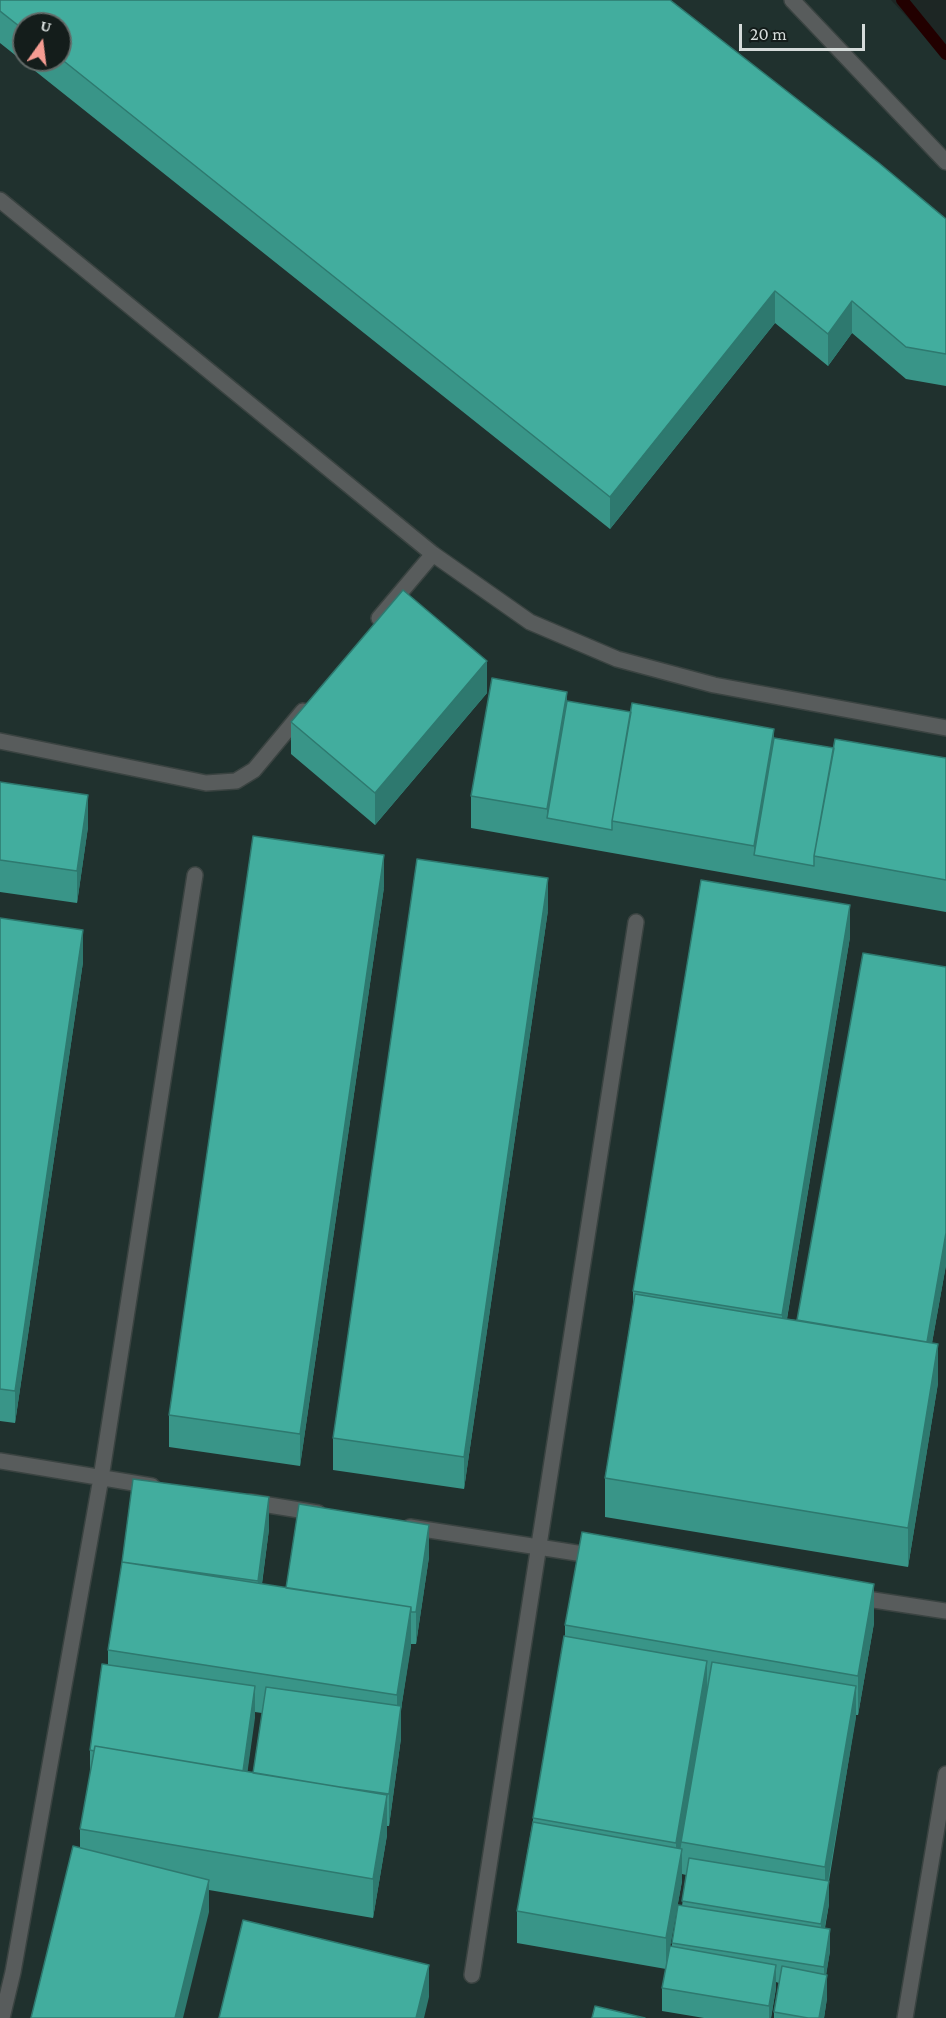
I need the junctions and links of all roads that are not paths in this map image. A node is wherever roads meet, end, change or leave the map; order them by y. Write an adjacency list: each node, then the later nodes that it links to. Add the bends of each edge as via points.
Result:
1 (792, 0): 2 (lane)
2 (946, 162)
3 (0, 200): 4 (lane)
4 (433, 554): 5 (lane); 7 (lane, via 530,622 617,659 714,685)
5 (373, 626)
6 (314, 698): 8 (lane, via 254,770 237,781 206,783)
7 (946, 728)
8 (0, 741)
9 (195, 875): 12 (lane)
10 (636, 922): 17 (lane)
11 (0, 1461): 12 (lane)
12 (101, 1478): 13 (lane); 23 (lane)
13 (172, 1490)
14 (231, 1499): 15 (lane)
15 (337, 1516)
16 (396, 1525): 17 (lane)
17 (538, 1547): 18 (lane); 22 (lane)
18 (608, 1558)
19 (841, 1595): 20 (lane)
20 (946, 1611)
21 (946, 1774): 24 (lane)
22 (472, 1975)
23 (2, 2018)
24 (905, 2018)

